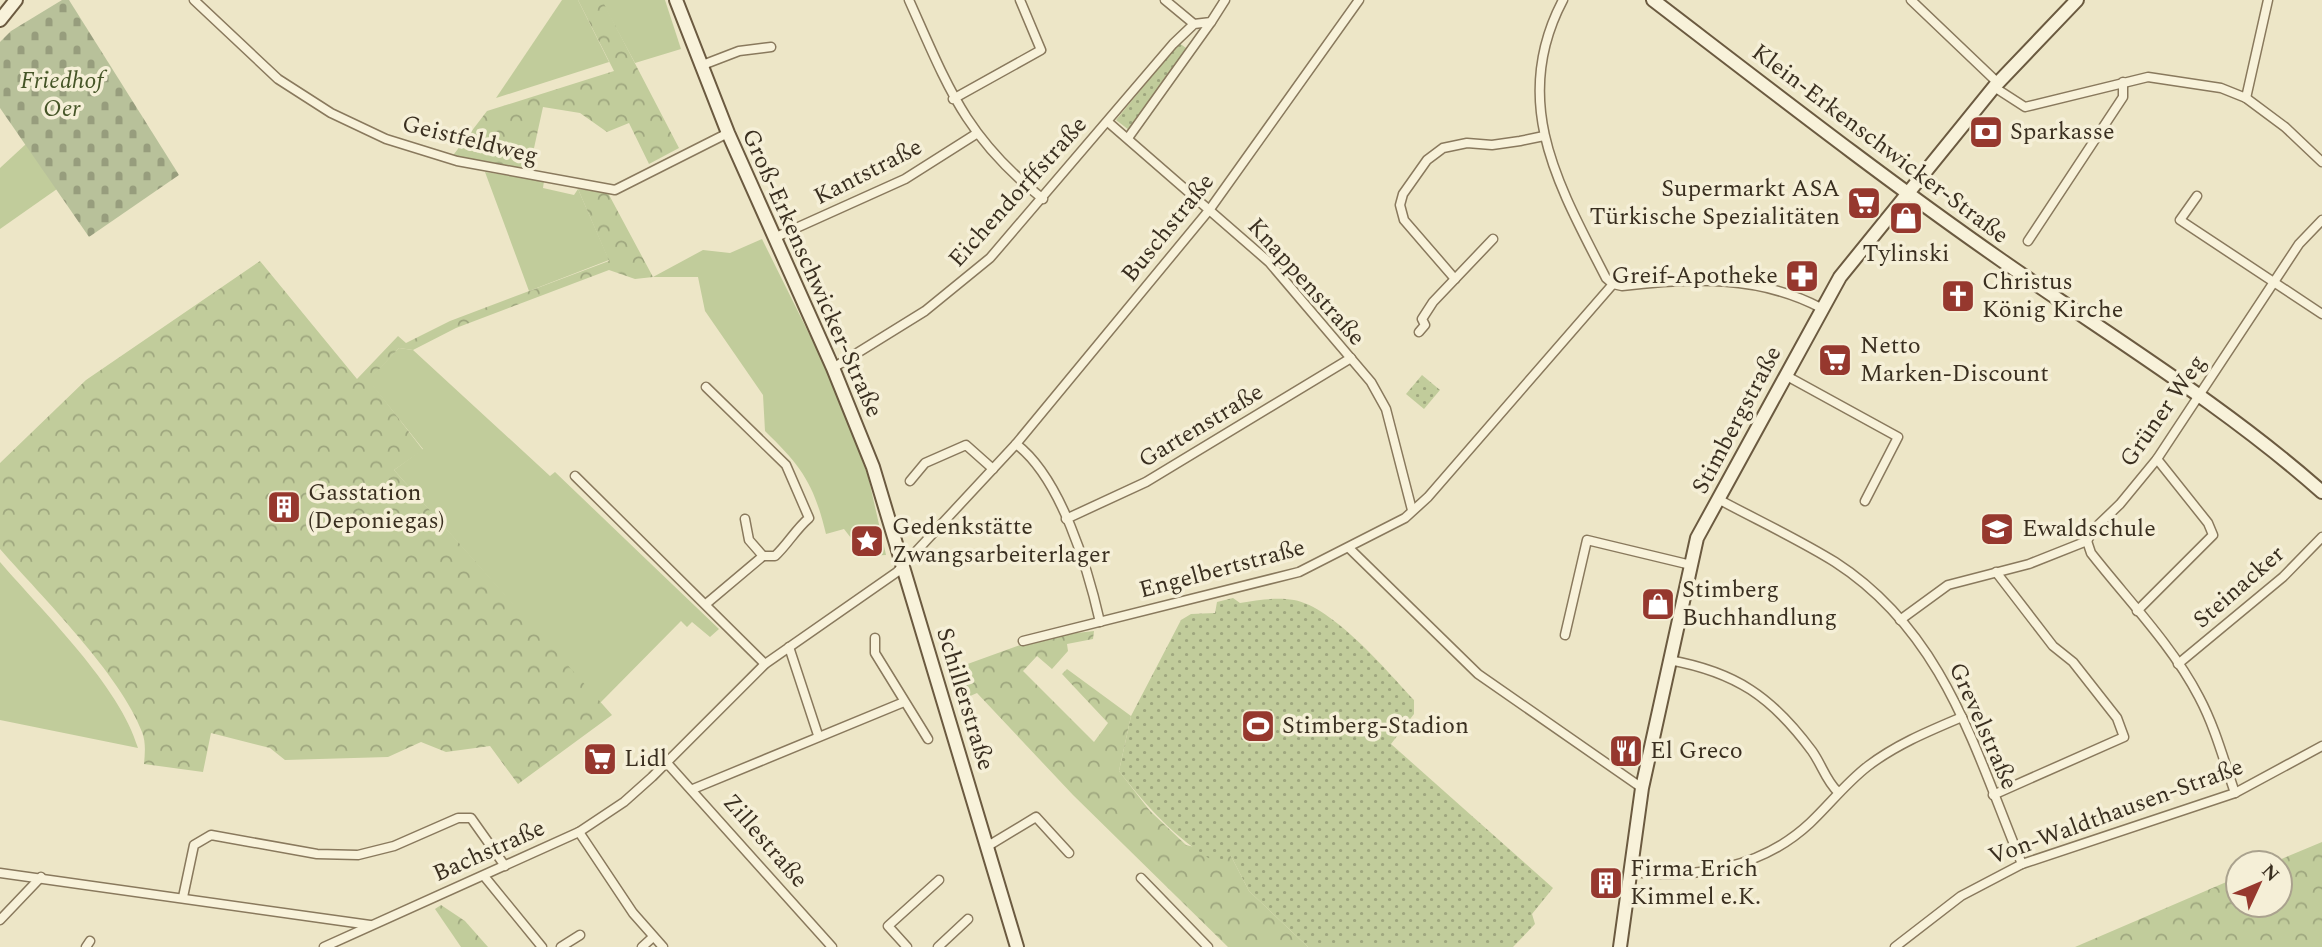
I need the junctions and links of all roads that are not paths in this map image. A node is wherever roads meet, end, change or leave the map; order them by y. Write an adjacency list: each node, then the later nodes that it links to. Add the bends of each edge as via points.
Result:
1 (16, 0): 14 (street)
2 (194, 0): 24 (street, Geistfeldweg, via 278,79 331,113 386,139 457,161 615,190)
3 (676, 0): 18 (street, Groß-Erkenschwicker-Straße)
4 (909, 0): 22 (street)
5 (1020, 0): 22 (street, via 1041,50)
6 (1165, 0): 16 (street)
7 (1225, 0): 15 (street, Eichendorffstraße)
8 (1359, 0): 32 (street, Buschstraße)
9 (1563, 0): 26 (street, via 1548,33 1540,72)
10 (1653, 0): 29 (street, Klein-Erkenschwicker-Straße)
11 (1911, 0): 20 (street)
12 (2077, 0): 20 (street, Stimbergstraße)
13 (2268, 0): 21 (street)
14 (0, 20)
15 (1211, 22): 16 (street); 27 (street, Eichendorffstraße)
16 (1194, 24): 23 (street, Eichendorffstraße)
17 (771, 47): 18 (street, via 739,51)
18 (700, 66): 24 (street, Groß-Erkenschwicker-Straße)
19 (2123, 82): 20 (street, via 2025,107); 21 (street, via 2160,79 2221,88); 36 (street, via 2123,97)
20 (1996, 85): 29 (street, Stimbergstraße)
21 (2246, 98): 28 (street)
22 (953, 99): 25 (street)
23 (1108, 122): 27 (street, Knappenstraße); 31 (street, Eichendorffstraße)
24 (728, 133): 34 (street, Groß-Erkenschwicker-Straße)
25 (976, 134): 31 (street); 34 (street, Kantstraße, via 905,178)
26 (1544, 136): 37 (street, via 1443,148 1427,160 1404,194 1400,205 1404,220); 39 (street, via 1554,174)
27 (1128, 138): 32 (street, Knappenstraße)
28 (2322, 162)
29 (1906, 194): 40 (street, Stimbergstraße); 47 (street, Klein-Erkenschwicker-Straße)
30 (2197, 196): 38 (street, via 2180,220)
31 (1043, 199): 44 (street, Eichendorffstraße, via 960,285)
32 (1210, 209): 43 (street, Knappenstraße, via 1269,262); 48 (street, Buschstraße)
33 (2322, 220): 38 (street, Grüner Weg)
34 (774, 238): 44 (street, Groß-Erkenschwicker-Straße)
35 (1493, 239): 37 (street)
36 (2028, 241)
37 (1455, 279): 42 (street, via 1433,302)
38 (2272, 283): 41 (street); 47 (street, Grüner Weg)
39 (1613, 285): 40 (street, via 1730,281 1781,291); 56 (street, Engelbertstraße, via 1428,498)
40 (1821, 308): 45 (street, Stimbergstraße)
41 (2322, 314)
42 (1419, 332)
43 (1351, 358): 56 (street, Knappenstraße, via 1386,409); 58 (street, Gartenstraße, via 1146,482)
44 (833, 368): 63 (street, Groß-Erkenschwicker-Straße, via 873,467)
45 (1785, 375): 54 (street, Stimbergstraße); 55 (street, via 1898,437)
46 (706, 387): 62 (street, via 786,465 809,518 775,556)
47 (2197, 396): 49 (street, Grüner Weg); 53 (street, Klein-Erkenschwicker-Straße)
48 (1016, 444): 50 (street, Buschstraße); 58 (street, via 1044,475)
49 (2157, 459): 60 (street, Grüner Weg); 67 (street, via 2213,535)
50 (993, 468): 52 (street, via 966,445 925,463); 63 (street, Buschstraße)
51 (575, 476): 66 (street)
52 (910, 481)
53 (2322, 492)
54 (1718, 499): 64 (street, Stimbergstraße, via 1697,538); 68 (street, Grevelstraße, via 1836,563)
55 (1865, 501)
56 (1412, 510): 61 (street, Engelbertstraße, via 1405,519)
57 (745, 519): 62 (street, via 749,540)
58 (1066, 519): 69 (street)
59 (2322, 537): 76 (street, Steinacker, via 2283,577)
60 (2087, 541): 65 (street, Grüner Weg, via 2029,565); 67 (street, via 2091,553)
61 (1349, 548): 69 (street, Engelbertstraße, via 1299,572); 83 (street, via 1478,674)
62 (762, 556): 66 (street)
63 (903, 565): 73 (street, Bachstraße, via 869,594); 89 (street, Schillerstraße)
64 (1691, 565): 70 (street, via 1587,540); 74 (street, Stimbergstraße)
65 (1996, 572): 68 (street, Grüner Weg, via 1948,585); 87 (street, via 2117,718 2124,737)
66 (706, 604): 75 (street)
67 (2137, 611): 76 (street)
68 (1900, 620): 78 (street, Grevelstraße, via 1942,674)
69 (1100, 622): 72 (street, Engelbertstraße)
70 (1565, 635)
71 (875, 638): 77 (street, Schillerstraße, via 875,653)
72 (1023, 641)
73 (789, 647): 75 (street, Bachstraße); 79 (street)
74 (1669, 660): 83 (street, Stimbergstraße); 85 (street, via 1722,673 1754,689 1797,731)
75 (765, 664): 82 (street, Bachstraße)
76 (2178, 664): 86 (street, via 2215,732)
77 (904, 702): 79 (street); 80 (street, Schillerstraße)
78 (1962, 717): 85 (street, via 1903,743); 87 (street, Grevelstraße)
79 (818, 735): 84 (street)
80 (928, 739)
81 (2322, 746): 86 (street, Von-Waldthausen-Straße)
82 (667, 763): 84 (street, Zillestraße); 88 (street, Bachstraße, via 624,802)
83 (1642, 788): 93 (street, Stimbergstraße)
84 (693, 789): 110 (street, Zillestraße)
85 (1838, 792): 93 (street, via 1788,840 1738,864 1705,874)
86 (2235, 793): 91 (street, Von-Waldthausen-Straße)
87 (1993, 795): 91 (street, Grevelstraße)
88 (579, 832): 92 (street, Bachstraße); 104 (street)
89 (988, 846): 90 (street, via 1036,817); 113 (street, Schillerstraße)
90 (1069, 853)
91 (2022, 864): 116 (street, Von-Waldthausen-Straße, via 1961,896)
92 (505, 866): 95 (street, Bachstraße); 99 (street, via 471,818 458,818 394,846 358,855 317,854 211,835 194,845)
93 (1630, 872): 115 (street, Stimbergstraße)
94 (0, 873): 96 (street)
95 (484, 876): 102 (street, Bachstraße); 106 (street)
96 (41, 877): 99 (street); 101 (street)
97 (1141, 878): 114 (street)
98 (939, 880): 111 (street, via 888,926)
99 (183, 897): 102 (street)
100 (968, 919): 112 (street)
101 (0, 920)
102 (370, 925): 105 (street, Bachstraße)
103 (580, 935): 107 (street)
104 (653, 937): 108 (street); 109 (street)
105 (324, 947)
106 (542, 947)
107 (561, 947)
108 (642, 947)
109 (663, 947)
110 (832, 947)
111 (907, 947)
112 (938, 947)
113 (1017, 947)
114 (1208, 947)
115 (1620, 947)
116 (1895, 947)

